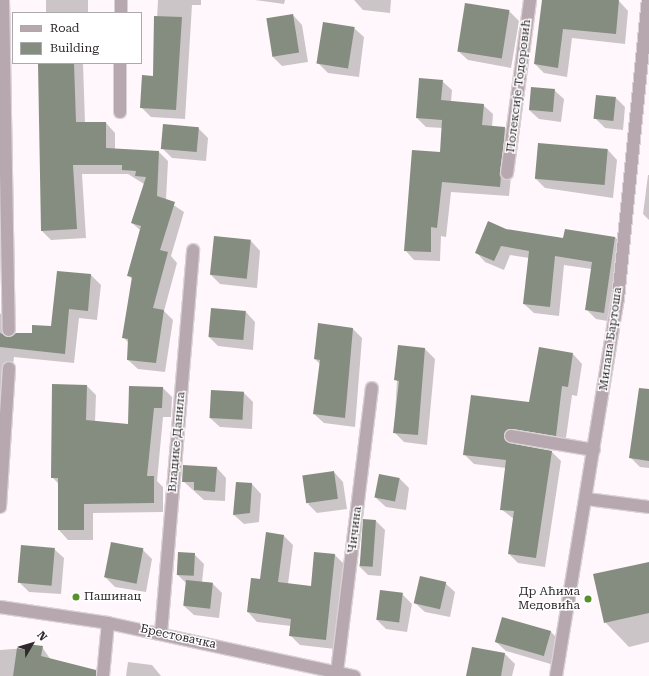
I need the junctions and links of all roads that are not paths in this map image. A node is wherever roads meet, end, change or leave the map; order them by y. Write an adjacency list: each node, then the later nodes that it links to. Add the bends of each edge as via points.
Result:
1 (3, 0): 10 (street)
2 (121, 0): 5 (street)
3 (530, 0): 8 (street, Полексије Тодоровић)
4 (648, 0): 14 (street, Милана Бартоша, via 618,299)
5 (121, 12)
6 (120, 64): 7 (street)
7 (120, 112)
8 (508, 173)
9 (193, 250): 20 (street, Владике Данила)
10 (9, 330)
11 (10, 368): 16 (street)
12 (372, 388): 21 (street, Чичина)
13 (511, 436): 14 (street)
14 (594, 450): 15 (street, Милана Бартоша)
15 (588, 499): 17 (street); 24 (street, Милана Бартоша)
16 (0, 507)
17 (649, 507)
18 (0, 607): 19 (street, Брестовачка)
19 (108, 623): 20 (street, Брестовачка); 22 (street)
20 (161, 634): 21 (street, Брестовачка)
21 (337, 672): 23 (street, Брестовачка)
22 (103, 676)
23 (354, 676)
24 (556, 676)

